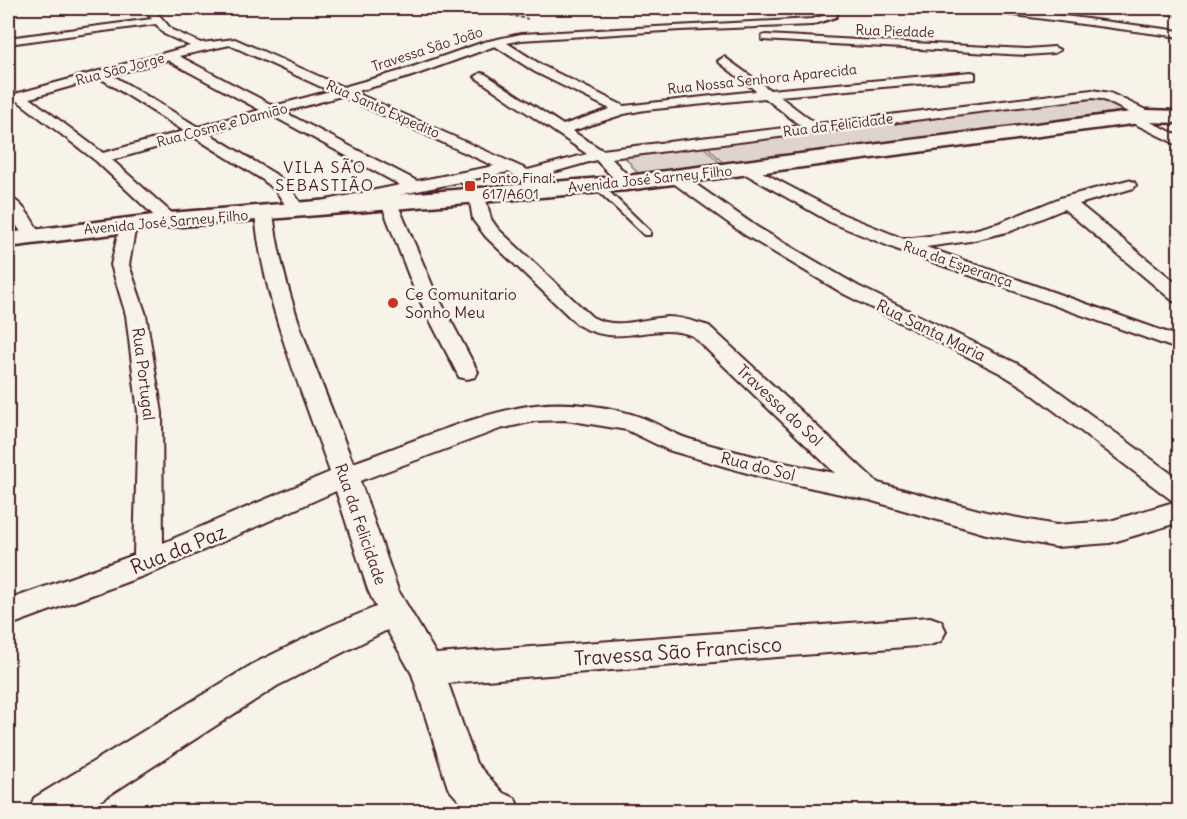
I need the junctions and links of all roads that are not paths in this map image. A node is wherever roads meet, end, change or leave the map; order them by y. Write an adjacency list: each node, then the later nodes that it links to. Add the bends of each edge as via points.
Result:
1 (148, 8): 4 (street)
2 (825, 8): 5 (street, Travessa São João, via 832,15 812,22)
3 (984, 8): 6 (street)
4 (158, 21): 7 (street); 10 (street, via 174,35)
5 (699, 27): 9 (street, Travessa São João, via 557,33); 11 (street, Rua Piedade, via 847,44 1038,53)
6 (1179, 34)
7 (8, 41)
8 (220, 42): 10 (street, Rua São Jorge); 17 (street, Rua Santo Expedito, via 236,42)
9 (497, 42): 17 (street, Travessa São João); 20 (street, via 539,69)
10 (200, 47): 12 (street, Rua São Jorge)
11 (1054, 50)
12 (169, 56): 14 (street, Rua São Jorge); 21 (street)
13 (724, 61): 19 (street)
14 (102, 74): 18 (street, Rua São Jorge); 26 (street)
15 (971, 76): 19 (street, Rua Nossa Senhora Aparecida)
16 (481, 77): 25 (street)
17 (343, 91): 21 (street, Rua Cosme e Damião); 30 (street, Rua Santo Expedito)
18 (15, 94): 29 (street)
19 (770, 94): 20 (street, Rua Nossa Senhora Aparecida); 24 (street)
20 (622, 110): 25 (street, Rua Nossa Senhora Aparecida)
21 (273, 111): 26 (street, Rua Cosme e Damião); 38 (street)
22 (1139, 117): 23 (main road, Avenida José Sarney Filho); 24 (street, Rua da Felicidade, via 1105,96 1092,94); 27 (street, Rua da Felicidade); 31 (main road, Avenida José Sarney Filho)
23 (1179, 117)
24 (813, 128): 28 (street, Rua da Felicidade)
25 (560, 130): 28 (street)
26 (196, 132): 29 (street, Rua Cosme e Damião); 42 (street, via 269,177)
27 (1179, 142)
28 (599, 155): 33 (street, Rua da Felicidade); 34 (street)
29 (101, 158): 44 (street)
30 (510, 166): 33 (street, Rua Santo Expedito); 37 (street)
31 (745, 168): 32 (main road, Avenida José Sarney Filho); 49 (street, Rua da Esperança, via 836,218)
32 (675, 177): 34 (main road, Avenida José Sarney Filho); 55 (street, Rua Santa Maria, via 752,231 851,290 1031,382)
33 (532, 183): 36 (main road, Avenida José Sarney Filho); 37 (main road, Avenida José Sarney Filho)
34 (627, 183): 36 (main road, Avenida José Sarney Filho)
35 (1128, 185): 40 (street)
36 (598, 186): 46 (lane)
37 (466, 190): 38 (main road, Avenida José Sarney Filho); 54 (street, Travessa do Sol, via 492,233 593,327 632,330 672,322 701,331)
38 (419, 193): 41 (main road, Avenida José Sarney Filho); 42 (street)
39 (8, 202): 47 (street)
40 (1066, 202): 49 (street, via 1005,227); 50 (street)
41 (389, 203): 42 (main road, Avenida José Sarney Filho); 52 (street, via 407,252)
42 (298, 211): 43 (main road, Avenida José Sarney Filho)
43 (264, 213): 44 (main road, Avenida José Sarney Filho); 53 (street, Rua da Felicidade, via 267,243 284,310)
44 (169, 220): 45 (main road, Avenida José Sarney Filho)
45 (127, 225): 47 (main road, Avenida José Sarney Filho); 56 (street, Rua Portugal, via 120,265 136,315 150,413)
46 (646, 233)
47 (32, 236): 48 (main road, Avenida José Sarney Filho)
48 (8, 240)
49 (902, 245): 51 (street, Rua da Esperança)
50 (1179, 297)
51 (1179, 344)
52 (467, 372)
53 (345, 476): 54 (street, Rua do Sol, via 494,423 535,413 566,412 634,424 677,444 761,468); 56 (street, Rua da Paz); 58 (street, Rua da Felicidade)
54 (869, 490): 55 (street, Rua do Sol, via 986,523 1056,536 1110,532)
55 (1179, 508)
56 (149, 562): 57 (street, Rua da Paz)
57 (8, 613)
58 (394, 613): 60 (street, Rua da Felicidade); 61 (street, via 265,675)
59 (930, 631): 60 (street, Travessa São Francisco)
60 (427, 670): 62 (street, Rua da Felicidade, via 461,775 490,806)
61 (48, 812)
62 (501, 812)

